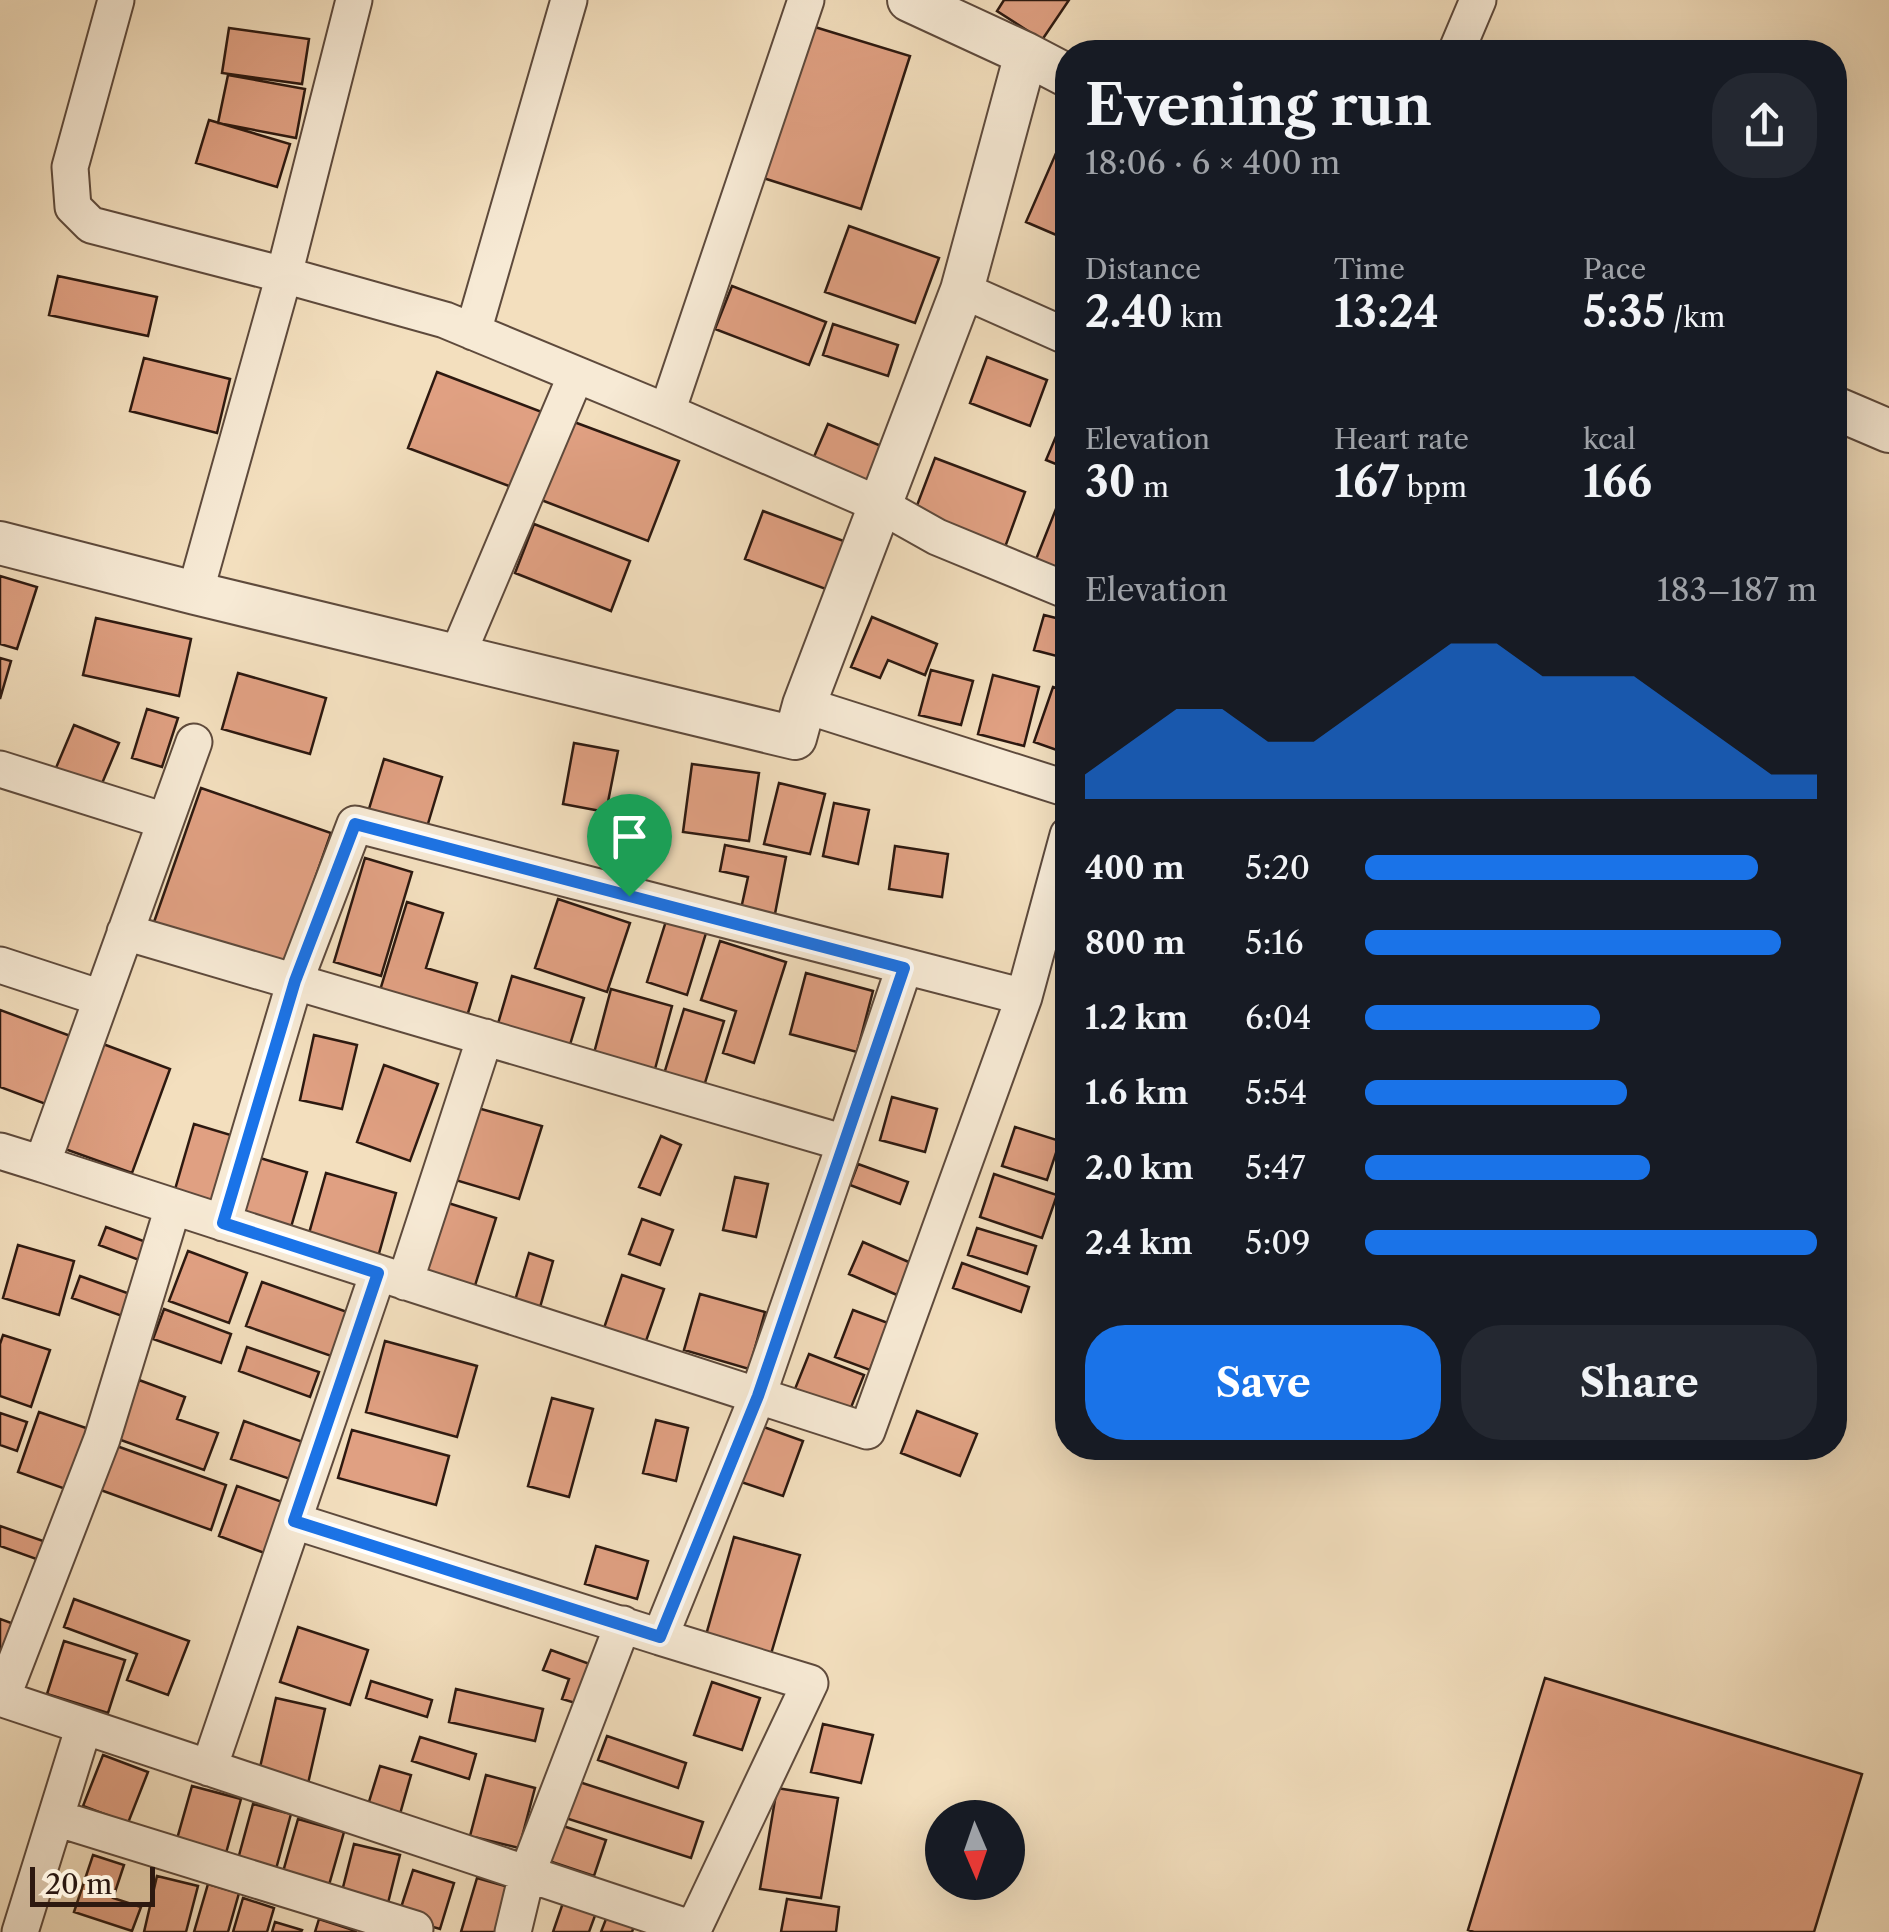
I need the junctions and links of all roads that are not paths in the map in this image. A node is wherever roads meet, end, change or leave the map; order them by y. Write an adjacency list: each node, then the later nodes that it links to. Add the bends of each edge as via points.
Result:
1 (116, 0): 10 (street, via 70,167 73,207 91,225)
2 (354, 0): 10 (street)
3 (569, 0): 13 (street)
4 (806, 0): 15 (street)
5 (909, 0): 8 (street)
6 (1478, 0): 7 (street)
7 (1461, 40)
8 (1026, 54): 9 (street); 11 (street)
9 (1055, 69)
10 (284, 275): 13 (street); 21 (street)
11 (962, 290): 12 (street); 18 (street)
12 (1055, 331)
13 (473, 332): 14 (street)
14 (576, 375): 15 (street); 22 (street)
15 (667, 412): 18 (street)
16 (1847, 413): 17 (street)
17 (1889, 430)
18 (880, 505): 20 (street, via 937,538); 23 (street)
19 (0, 543): 21 (street)
20 (1055, 585)
21 (195, 593): 22 (street)
22 (457, 656): 23 (street, via 794,738)
23 (804, 704): 26 (street)
24 (194, 742): 27 (street)
25 (0, 769): 27 (street)
26 (1055, 785)
27 (165, 821): 29 (street)
28 (1055, 884): 33 (street)
29 (125, 932): 32 (street); 34 (street)
30 (0, 965): 34 (street)
31 (904, 968): 32 (street, via 355,824); 33 (street); 36 (street)
32 (295, 981): 35 (street); 40 (street)
33 (1024, 997): 42 (street, via 867,1431)
34 (101, 998): 38 (street)
35 (485, 1037): 36 (street); 41 (street)
36 (845, 1144): 42 (street)
37 (0, 1151): 38 (street)
38 (42, 1164): 39 (street)
39 (173, 1207): 40 (street); 46 (street, via 102,1438)
40 (223, 1223): 41 (street)
41 (392, 1278): 42 (street); 43 (street)
42 (758, 1396): 45 (street)
43 (294, 1521): 44 (street); 48 (street)
44 (623, 1624): 45 (street); 50 (street)
45 (660, 1637): 52 (street, via 810,1683)
46 (1, 1698): 47 (street)
47 (84, 1726): 48 (street); 49 (street)
48 (209, 1768): 50 (street)
49 (56, 1818): 51 (street); 53 (street)
50 (527, 1874): 52 (street); 54 (street)
51 (415, 1928)
52 (692, 1931)
53 (20, 1932)
54 (512, 1932)

